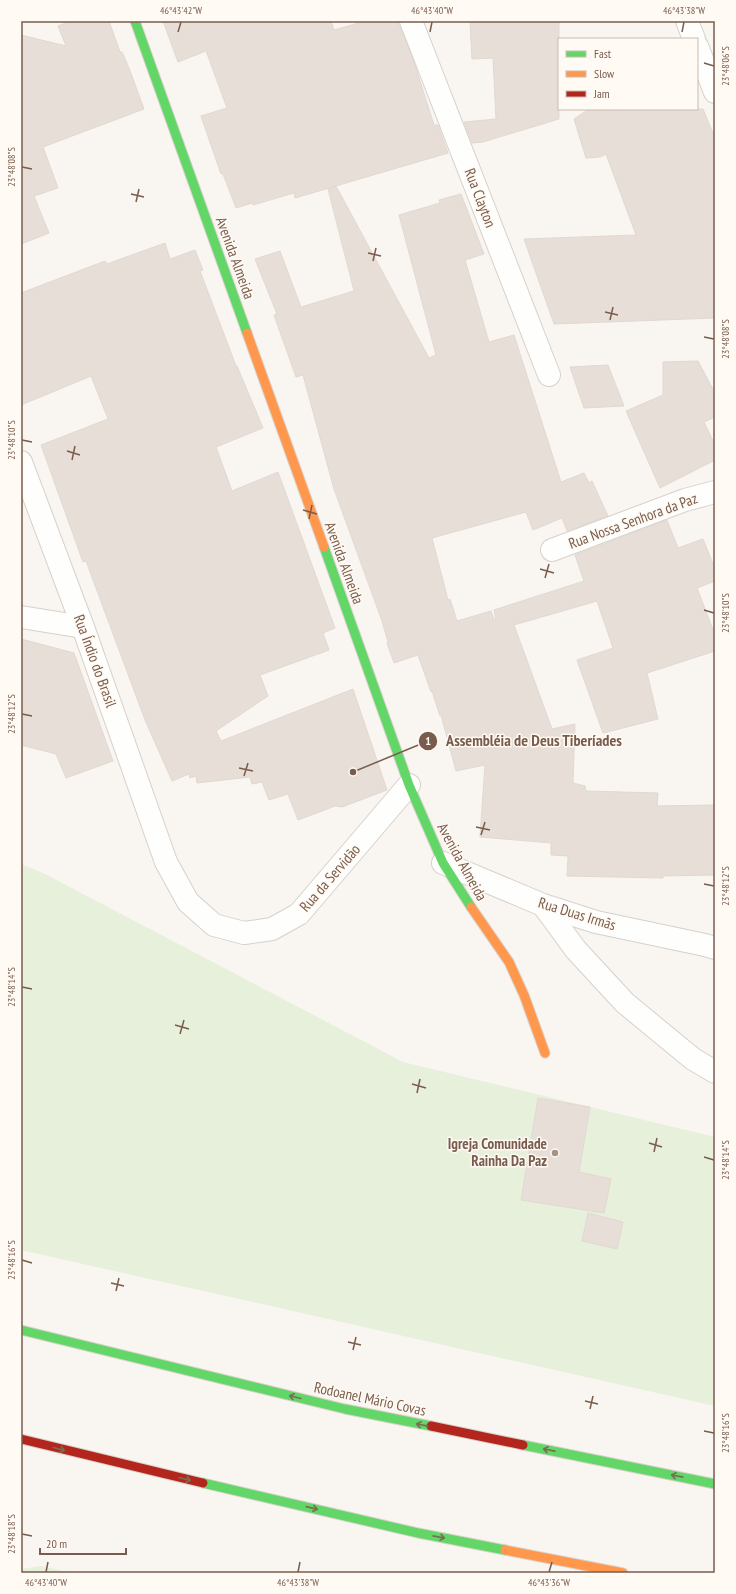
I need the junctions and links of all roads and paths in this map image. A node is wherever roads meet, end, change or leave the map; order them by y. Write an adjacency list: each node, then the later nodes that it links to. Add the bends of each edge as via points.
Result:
1 (135, 21): 13 (main road, Avenida Almeida)
2 (411, 21): 7 (street, Rua Clayton)
3 (687, 21): 4 (street)
4 (694, 38)
5 (698, 49): 6 (street)
6 (715, 92)
7 (549, 375)
8 (21, 462): 12 (street, Rua Índio do Brasil)
9 (715, 492): 10 (street, Rua Nossa Senhora da Paz, via 685,500)
10 (552, 550)
11 (21, 617): 12 (street)
12 (83, 627): 14 (street, Rua Índio do Brasil)
13 (409, 785): 14 (street, Rua da Servidão, via 299,914 272,929 244,933 214,925 188,902); 15 (main road, Avenida Almeida)
14 (166, 862)
15 (443, 863): 16 (street, Rua Duas Irmãs); 18 (main road, Avenida Almeida, via 509,962)
16 (543, 905): 17 (street, Rua Duas Irmãs, via 596,922); 19 (street, via 576,950 625,1003 693,1059)
17 (715, 948)
18 (545, 1053)
19 (715, 1072)
20 (21, 1330): 22 (main road, Rodoanel Mário Covas, one-way to 20, via 345,1409)
21 (21, 1439): 23 (main road, one-way to 23, via 418,1533)
22 (715, 1484)
23 (623, 1573)

